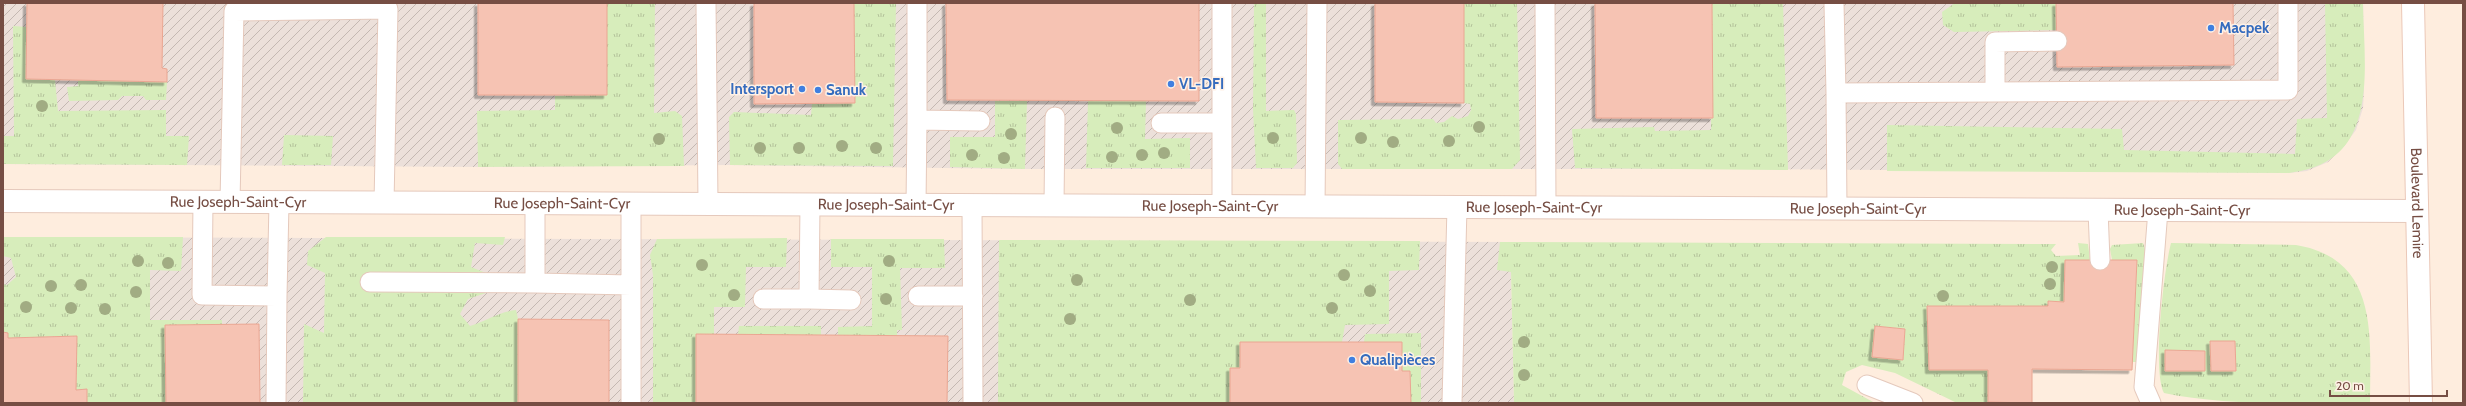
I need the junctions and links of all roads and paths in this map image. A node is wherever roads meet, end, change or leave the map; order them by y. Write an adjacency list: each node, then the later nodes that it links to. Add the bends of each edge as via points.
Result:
1 (706, 3): 26 (lane)
2 (917, 3): 15 (lane)
3 (1222, 3): 18 (lane)
4 (1317, 3): 32 (lane)
5 (1545, 3): 34 (lane)
6 (1834, 3): 13 (lane)
7 (2288, 3): 12 (lane, via 2288,90)
8 (2413, 3): 38 (street, Boulevard Lemire)
9 (367, 6): 10 (lane); 21 (lane, via 234,11)
10 (390, 6): 23 (lane)
11 (2056, 40): 12 (lane, via 1995,42)
12 (1995, 92): 13 (lane)
13 (1836, 93): 35 (lane)
14 (1055, 117): 30 (lane)
15 (917, 120): 16 (lane); 28 (lane)
16 (980, 121)
17 (1161, 123): 18 (lane)
18 (1222, 124): 31 (lane)
19 (3, 201): 20 (street, Rue Joseph-Saint-Cyr)
20 (203, 202): 21 (street, Rue Joseph-Saint-Cyr); 43 (lane, via 202,295)
21 (230, 202): 22 (street, Rue Joseph-Saint-Cyr)
22 (279, 202): 23 (street, Rue Joseph-Saint-Cyr); 43 (lane)
23 (384, 202): 24 (street, Rue Joseph-Saint-Cyr)
24 (535, 204): 25 (street, Rue Joseph-Saint-Cyr); 41 (lane)
25 (631, 204): 26 (street, Rue Joseph-Saint-Cyr); 42 (lane)
26 (708, 204): 27 (street, Rue Joseph-Saint-Cyr)
27 (810, 204): 28 (street, Rue Joseph-Saint-Cyr); 47 (lane)
28 (916, 205): 29 (street, Rue Joseph-Saint-Cyr)
29 (972, 205): 30 (street, Rue Joseph-Saint-Cyr); 45 (lane)
30 (1054, 206): 31 (street, Rue Joseph-Saint-Cyr)
31 (1222, 206): 32 (street, Rue Joseph-Saint-Cyr)
32 (1315, 207): 33 (street, Rue Joseph-Saint-Cyr)
33 (1456, 207): 34 (street, Rue Joseph-Saint-Cyr); 54 (lane)
34 (1546, 207): 35 (street, Rue Joseph-Saint-Cyr)
35 (1836, 209): 36 (street, Rue Joseph-Saint-Cyr)
36 (2098, 210): 37 (street, Rue Joseph-Saint-Cyr); 39 (lane)
37 (2158, 210): 38 (street, Rue Joseph-Saint-Cyr); 50 (lane, via 2144,387)
38 (2417, 211): 56 (street, Boulevard Lemire)
39 (2100, 260)
40 (370, 282): 41 (lane)
41 (535, 283): 42 (lane)
42 (631, 285): 52 (lane)
43 (277, 296): 51 (lane)
44 (918, 296): 45 (lane)
45 (973, 296): 53 (lane)
46 (762, 299): 47 (lane)
47 (809, 299): 48 (lane)
48 (851, 300)
49 (1867, 385): 55 (lane)
50 (2145, 402)
51 (276, 403)
52 (631, 403)
53 (973, 403)
54 (1452, 403)
55 (1913, 403)
56 (2421, 403)

